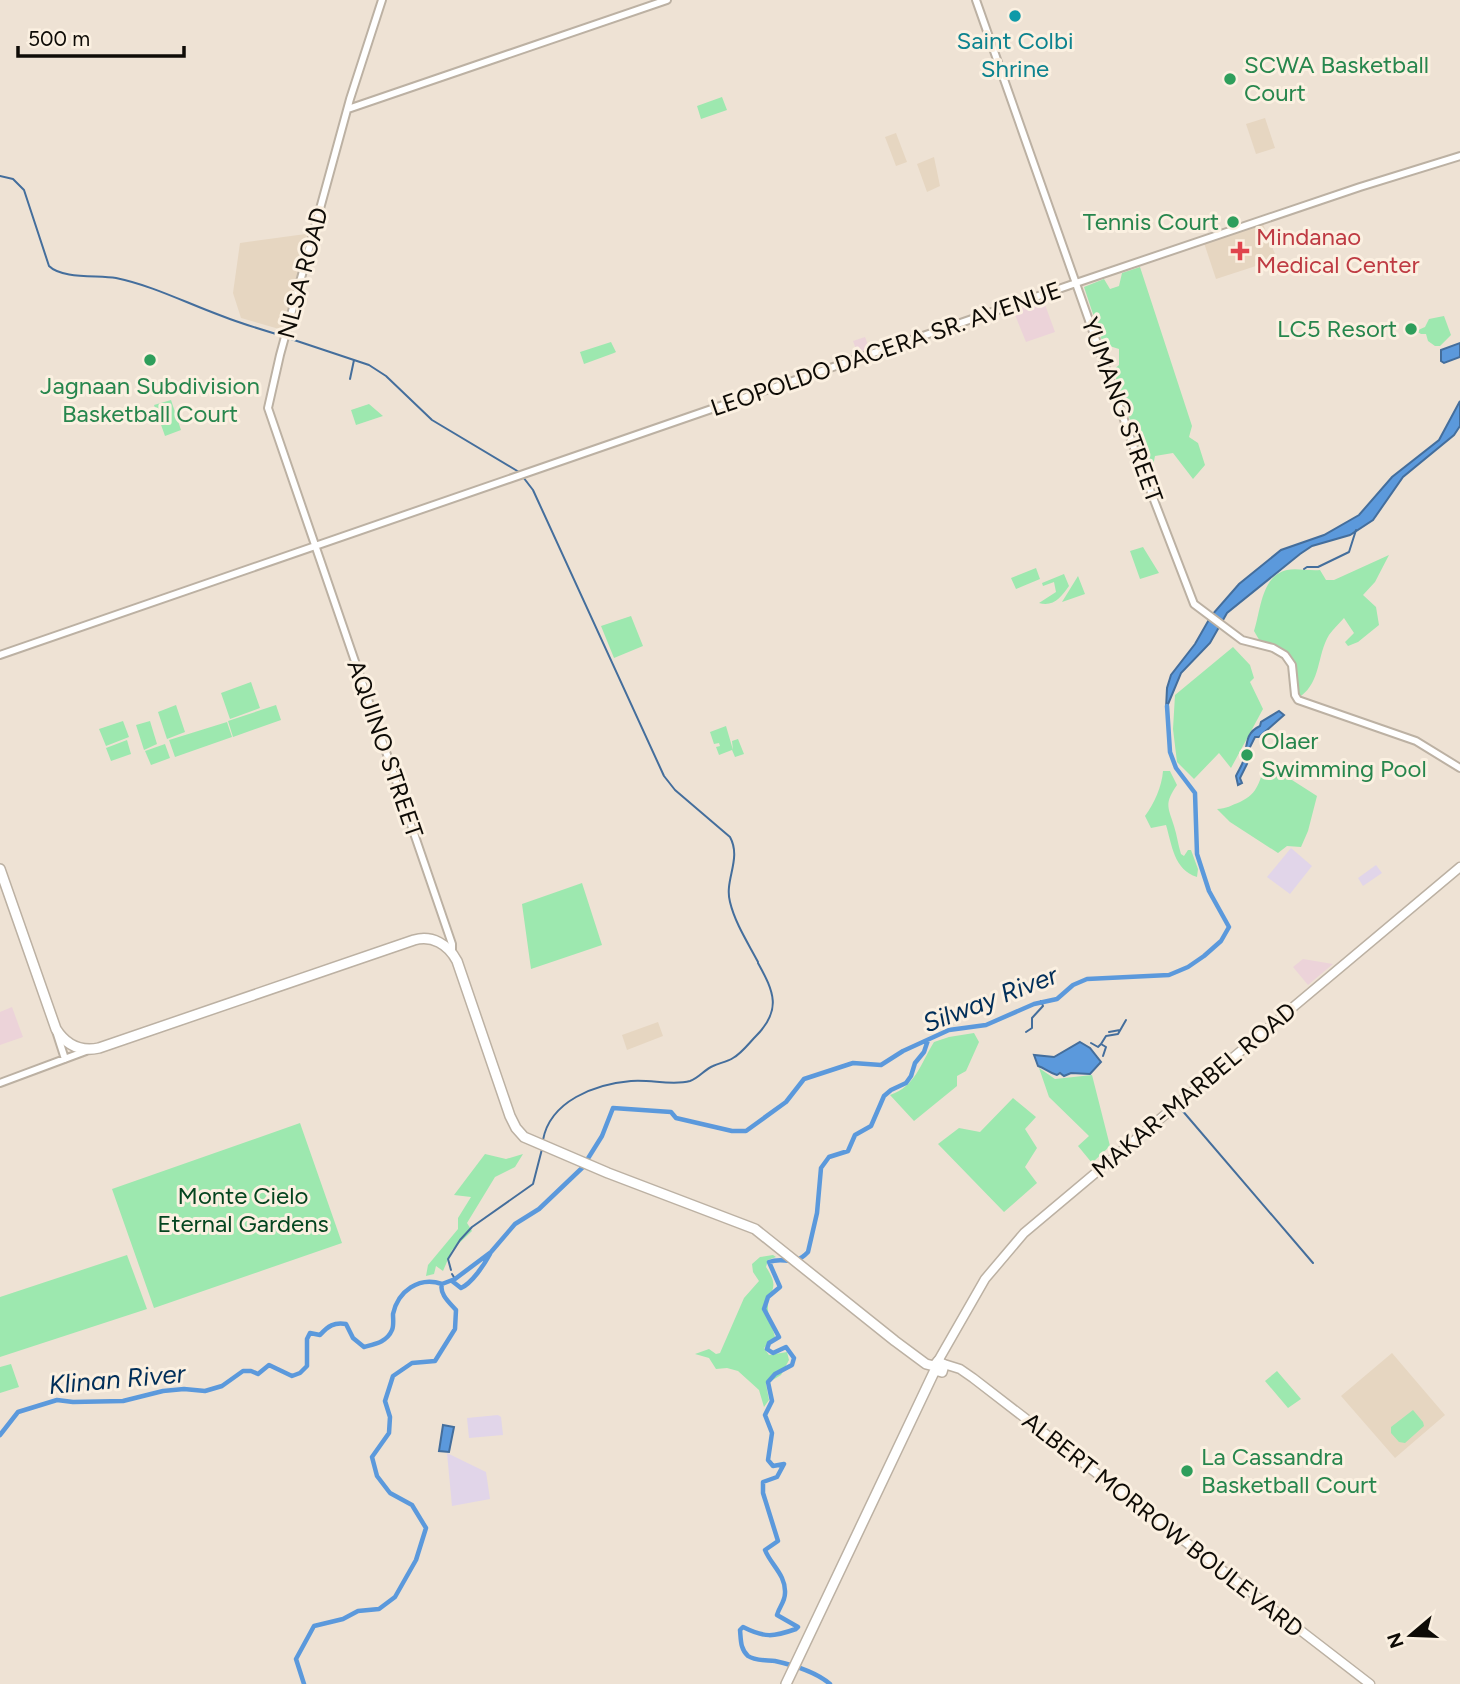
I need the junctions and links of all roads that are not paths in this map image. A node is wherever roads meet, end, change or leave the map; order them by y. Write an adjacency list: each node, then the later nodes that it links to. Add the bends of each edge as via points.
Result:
1 (382, 0): 4 (main road, NLSA ROAD)
2 (667, 0): 4 (main road)
3 (976, 0): 6 (main road, YUMANG STREET)
4 (348, 108): 7 (main road, NLSA ROAD, via 268,408)
5 (1460, 156): 6 (main road, LEOPOLDO DACERA SR. AVENUE)
6 (1076, 283): 7 (main road, LEOPOLDO DACERA SR. AVENUE); 9 (main road, YUMANG STREET, via 1197,607 1242,640 1287,657 1300,701 1416,741)
7 (314, 545): 8 (main road, LEOPOLDO DACERA SR. AVENUE); 12 (main road, AQUINO STREET)
8 (0, 655)
9 (1460, 768)
10 (1460, 867): 17 (main road, MAKAR-MARBEL ROAD, via 1024,1233 985,1279)
11 (0, 869): 13 (highway)
12 (452, 953): 14 (highway, via 434,940 414,940); 19 (highway, via 516,1128 524,1137 748,1226 915,1356)
13 (56, 1029): 14 (highway, via 68,1043); 15 (main road)
14 (88, 1050): 15 (main road)
15 (65, 1059): 16 (main road)
16 (0, 1083)
17 (953, 1335): 18 (main road, MAKAR-MARBEL ROAD); 19 (main road, MAKAR-MARBEL ROAD)
18 (948, 1351): 19 (main road, MAKAR-MARBEL ROAD); 20 (main road)
19 (939, 1367): 20 (main road); 21 (highway)
20 (956, 1367): 22 (main road, ALBERT MORROW BOULEVARD)
21 (788, 1680)
22 (1370, 1684)

